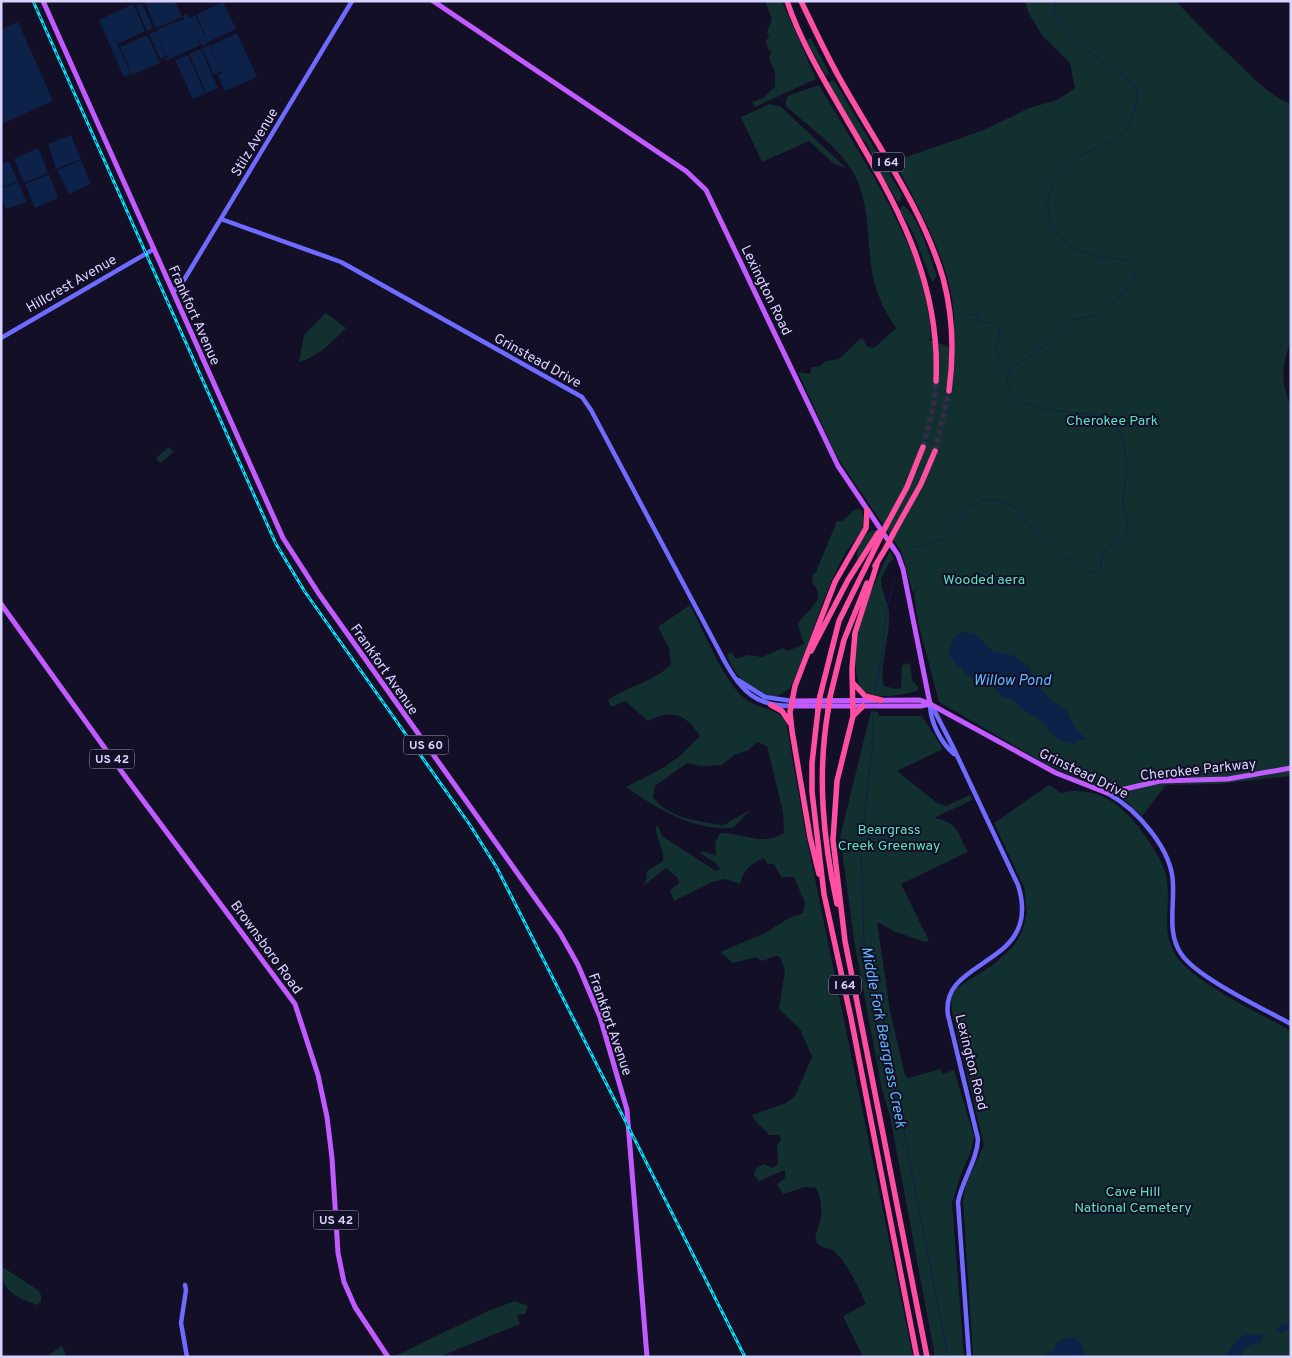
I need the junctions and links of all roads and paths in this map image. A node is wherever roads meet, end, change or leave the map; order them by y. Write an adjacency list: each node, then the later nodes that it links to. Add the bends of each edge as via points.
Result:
1 (43, 1): 7 (main road, Frankfort Avenue / US 60)
2 (352, 1): 6 (street, Stilz Avenue)
3 (433, 1): 14 (main road, Lexington Road, via 698,181 715,207 831,452)
4 (787, 1): 10 (highway, I 64, via 814,62 873,167 916,253 926,280 935,332)
5 (802, 1): 11 (highway, I 64, via 823,49 887,160 936,258 949,306)
6 (221, 219): 8 (street, Stilz Avenue, via 180,287); 19 (street, Grinstead Drive, via 341,262 582,397)
7 (154, 249): 8 (main road, Frankfort Avenue / US 60); 9 (street, Hillcrest Avenue)
8 (173, 292): 37 (main road, Frankfort Avenue / US 60, via 291,552 560,933 580,971 601,1021 628,1117)
9 (1, 338)
10 (936, 382)
11 (950, 392)
12 (923, 447): 15 (highway, I 64, bridge, via 907,487)
13 (935, 451): 16 (highway, I 64, bridge, via 921,484)
14 (867, 510): 18 (highway, via 866,528 834,582); 24 (main road, Lexington Road, via 894,548 903,569)
15 (879, 535): 18 (highway, via 842,591); 31 (highway, I 64, bridge, via 839,622 820,696 812,792)
16 (877, 564): 20 (highway, via 855,633); 32 (highway, I 64, bridge, via 846,632 830,697 822,753 823,818)
17 (1, 604): 36 (main road, Brownsboro Road / US 42, via 294,1003 318,1075 327,1117 338,1253 344,1282 355,1307)
18 (804, 663): 22 (highway)
19 (736, 678): 22 (street, Grinstead Drive, via 765,697); 25 (street, Grinstead Drive, via 750,696)
20 (854, 683): 21 (highway, via 865,696); 23 (highway)
21 (881, 700): 23 (main road, Grinstead Drive); 24 (main road, Grinstead Drive, via 920,700)
22 (791, 703): 23 (main road, Grinstead Drive); 25 (street, Grinstead Drive); 28 (highway)
23 (852, 703): 26 (main road, Grinstead Drive); 27 (highway)
24 (930, 704): 26 (main road, Grinstead Drive); 30 (main road, Grinstead Drive, via 1049,770); 40 (street, Lexington Road, via 935,726 956,754 1018,885 1022,906 1020,923 1011,940 1000,952 959,980 950,990 947,1000 978,1131 976,1152 958,1202)
25 (771, 705): 28 (highway, via 782,711)
26 (863, 706): 27 (highway)
27 (853, 716): 32 (highway, via 841,762 834,809 833,840)
28 (792, 726): 31 (highway, via 810,837)
29 (1291, 768): 30 (main road, Cherokee Parkway, via 1228,779 1160,781)
30 (1107, 793): 33 (street, Grinstead Drive, via 1134,811 1168,860 1174,883 1172,932 1182,956 1202,973)
31 (824, 894): 38 (highway, I 64, via 852,1018)
32 (843, 930): 39 (highway, I 64)
33 (1291, 1024)
34 (185, 1285): 35 (street, via 181,1328)
35 (187, 1357)
36 (388, 1357)
37 (647, 1357)
38 (917, 1357)
39 (927, 1357)
40 (969, 1357)

